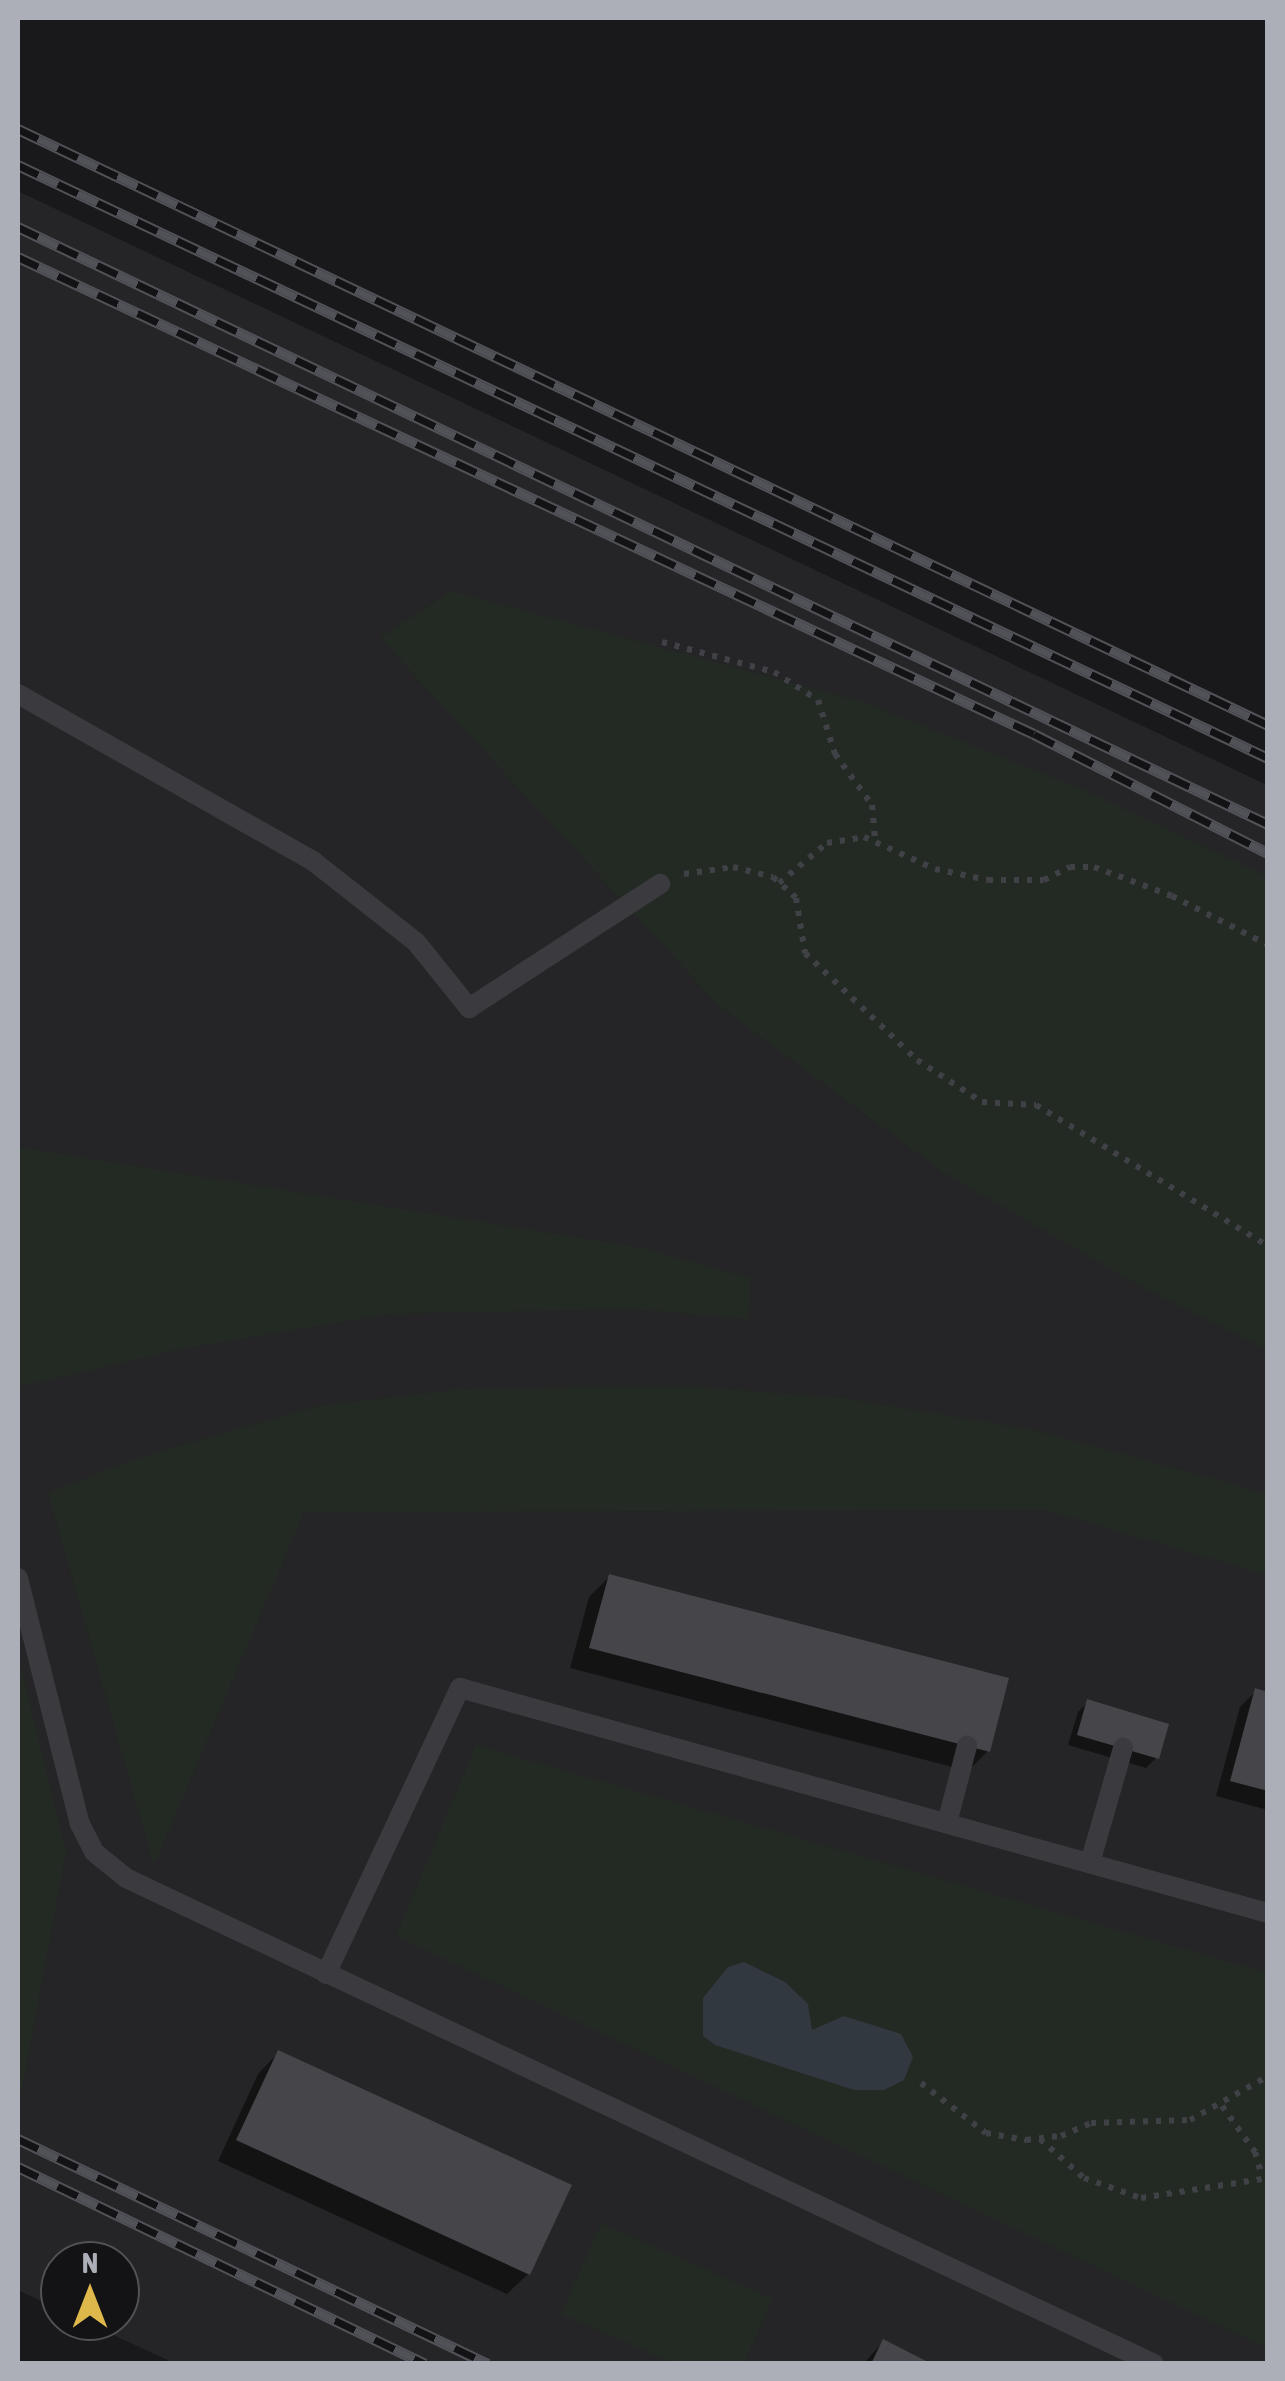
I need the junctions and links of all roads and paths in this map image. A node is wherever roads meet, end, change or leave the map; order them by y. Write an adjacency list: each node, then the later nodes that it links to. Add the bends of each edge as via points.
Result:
1 (662, 642): 3 (path, via 774,672 818,700 836,754 872,805)
2 (18, 694): 5 (lane, via 312,861 416,942 469,1008)
3 (875, 842): 4 (path, via 864,837 827,843); 6 (path, via 935,869 988,880 1044,880 1070,868 1094,868 1172,896)
4 (779, 883): 5 (path, via 733,867 694,870); 7 (path, via 796,898 805,953 917,1060 982,1102 1036,1104)
5 (660, 884)
6 (1268, 946)
7 (1268, 1246)
8 (18, 1578): 14 (lane, via 80,1824 94,1852 126,1878)
9 (967, 1746): 11 (lane)
10 (1122, 1748): 12 (lane)
11 (947, 1823): 12 (lane); 14 (lane, via 460,1688)
12 (1090, 1863): 13 (lane)
13 (1268, 1912)
14 (326, 1974): 20 (lane)
15 (1268, 2076): 17 (path)
16 (922, 2083): 18 (path, via 986,2133)
17 (1222, 2106): 18 (path, via 1190,2120 1091,2123); 19 (path)
18 (1040, 2139): 19 (path, via 1084,2178 1141,2198)
19 (1265, 2177)
20 (1154, 2364)

